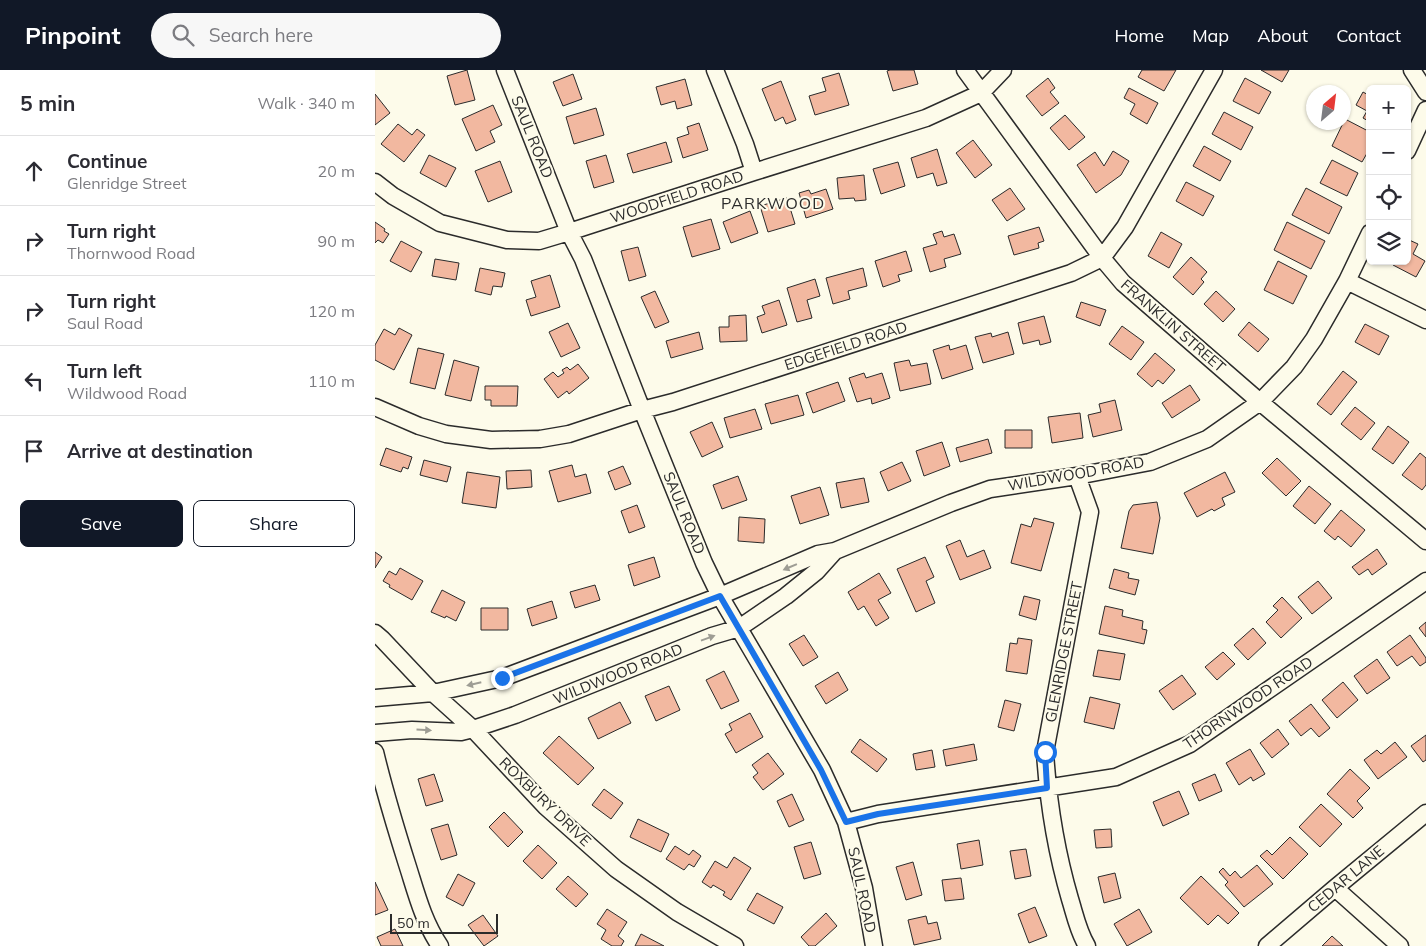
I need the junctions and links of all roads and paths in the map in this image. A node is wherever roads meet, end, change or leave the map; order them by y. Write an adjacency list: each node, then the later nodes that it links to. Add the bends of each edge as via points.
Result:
1 (505, 70): 13 (street, SAUL ROAD)
2 (715, 70): 11 (street)
3 (965, 70): 8 (street, FRANKLIN STREET)
4 (1003, 70): 8 (street, WOODFIELD ROAD)
5 (1214, 70): 15 (street, EDGEFIELD ROAD, via 1125,227)
6 (1412, 70): 7 (street)
7 (1426, 92)
8 (981, 93): 11 (street, WOODFIELD ROAD, via 926,118); 15 (street, FRANKLIN STREET)
9 (1426, 110): 10 (street)
10 (1411, 142)
11 (753, 172): 13 (street, WOODFIELD ROAD)
12 (375, 182): 13 (street, WOODFIELD ROAD, via 440,224 507,240 539,241)
13 (569, 232): 20 (street, SAUL ROAD, via 583,259)
14 (1366, 241): 16 (street, WILDWOOD ROAD)
15 (1102, 258): 18 (street, FRANKLIN STREET, via 1123,283); 20 (street, EDGEFIELD ROAD, via 1071,273)
16 (1347, 281): 17 (street); 18 (street, WILDWOOD ROAD, via 1294,367)
17 (1426, 320)
18 (1260, 402): 21 (street, WILDWOOD ROAD, via 1207,439 1150,462); 22 (street, FRANKLIN STREET)
19 (375, 407): 20 (street, EDGEFIELD ROAD, via 446,434 491,440 540,439 569,434)
20 (642, 410): 25 (street, SAUL ROAD)
21 (1077, 476): 23 (street, WILDWOOD ROAD, via 990,489); 33 (street, GLENRIDGE STREET, via 1090,512 1045,752)
22 (1426, 540)
23 (835, 551): 25 (street, WILDWOOD ROAD, one-way to 25, via 819,554); 26 (street, WILDWOOD ROAD, via 817,571 786,596)
24 (1426, 581): 33 (street, THORNWOOD ROAD, via 1189,744 1116,777)
25 (720, 596): 26 (street, SAUL ROAD); 28 (street, WILDWOOD ROAD, one-way to 28, via 502,678)
26 (739, 628): 30 (street, WILDWOOD ROAD, one-way to 26); 35 (street, SAUL ROAD, via 821,770)
27 (375, 633): 28 (street, ROXBURY DRIVE)
28 (433, 693): 29 (street, WILDWOOD ROAD); 30 (street, ROXBURY DRIVE)
29 (375, 698)
30 (473, 729): 31 (street, WILDWOOD ROAD, one-way to 30, via 412,730 461,732); 38 (street, ROXBURY DRIVE, via 546,808 615,869 677,912)
31 (375, 733)
32 (375, 752): 37 (street, via 419,904)
33 (1047, 788): 35 (street, THORNWOOD ROAD, via 878,814); 40 (street, GLENRIDGE STREET, via 1062,872 1080,935)
34 (1426, 813): 36 (street, CEDAR LANE)
35 (846, 822): 39 (street, SAUL ROAD, via 864,888)
36 (1335, 888): 41 (street, CEDAR LANE); 42 (street)
37 (440, 946)
38 (735, 946)
39 (874, 946)
40 (1087, 946)
41 (1267, 946)
42 (1400, 946)

